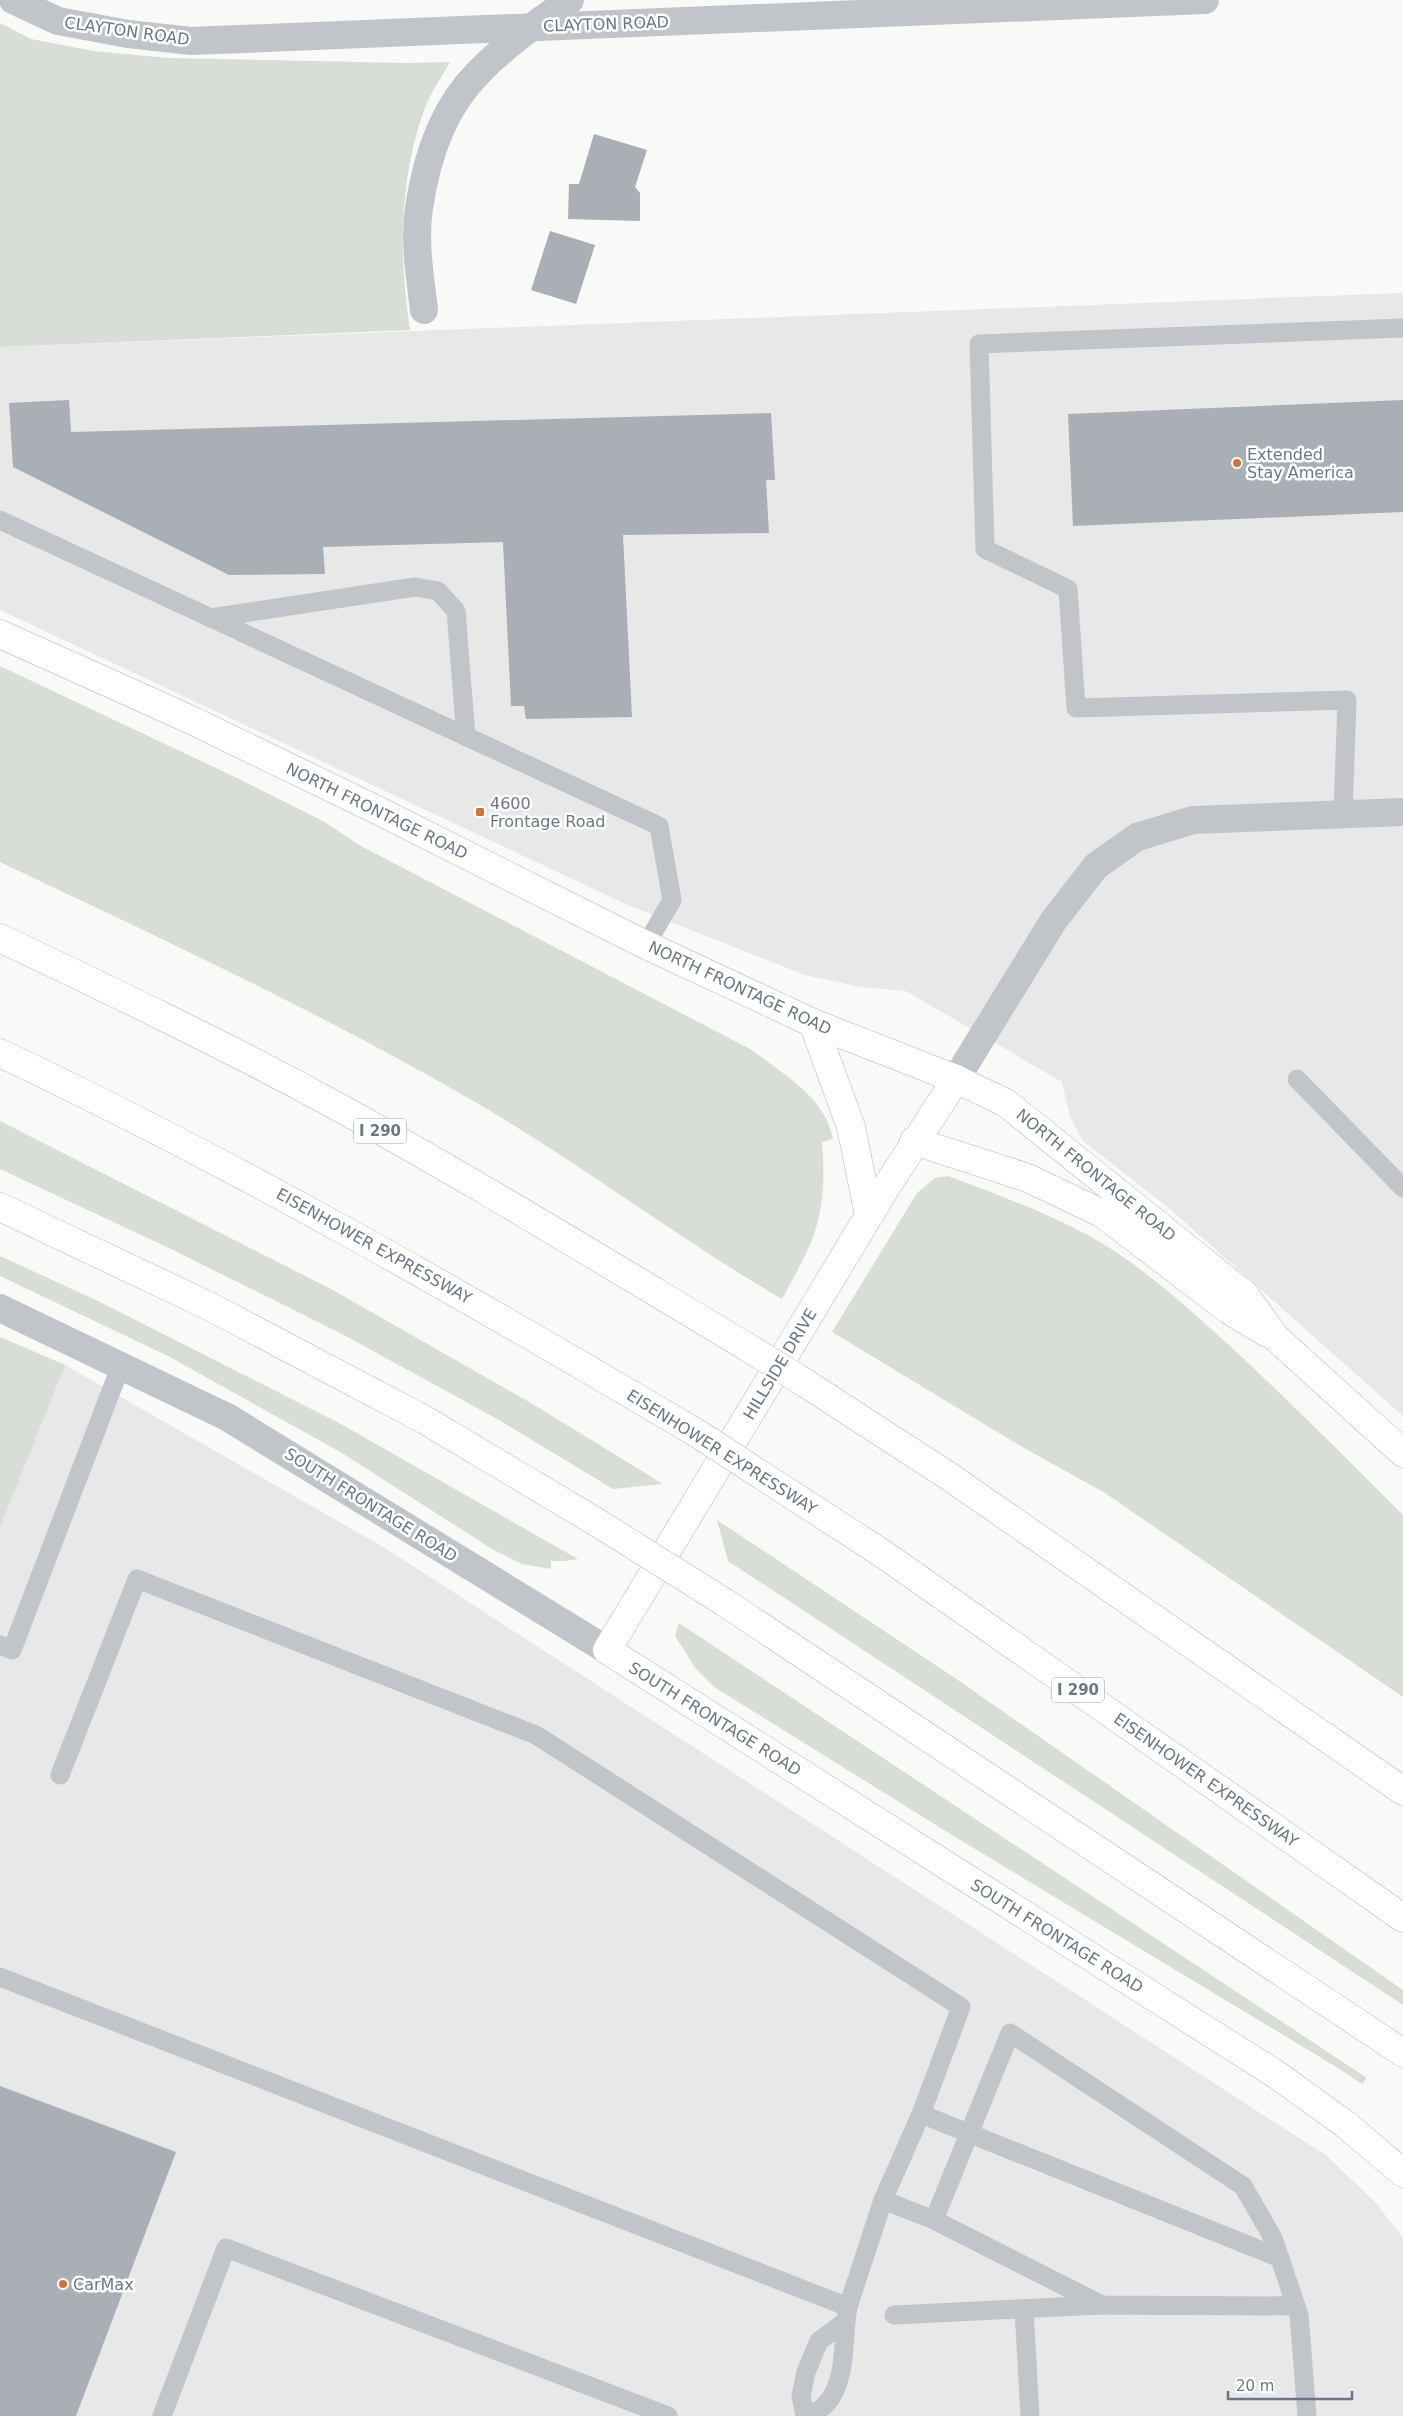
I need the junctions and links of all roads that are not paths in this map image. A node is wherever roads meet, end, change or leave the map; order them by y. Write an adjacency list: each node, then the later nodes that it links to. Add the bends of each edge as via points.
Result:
1 (14, 0): 4 (street, CLAYTON ROAD, via 58,21 191,41)
2 (570, 0): 4 (street)
3 (1204, 0): 4 (street, CLAYTON ROAD)
4 (530, 28): 5 (street, via 477,74 448,112 430,156 419,209 419,267)
5 (424, 310)
6 (1403, 328): 12 (lane, via 979,344 985,549 1068,589 1076,708 1347,700)
7 (0, 520): 8 (lane)
8 (211, 618): 10 (lane); 10 (lane, via 415,586 438,591 456,611)
9 (0, 634): 14 (main road, NORTH FRONTAGE ROAD, via 204,726)
10 (466, 736): 14 (lane, via 659,826 672,900)
11 (1403, 812): 12 (street)
12 (1343, 815): 17 (street, via 1193,820 1136,837 1096,866 1054,920)
13 (0, 938): 30 (main road, I 290, bridge, via 318,1096 458,1175 747,1347 947,1475)
14 (646, 945): 15 (main road, NORTH FRONTAGE ROAD)
15 (813, 1023): 17 (main road, NORTH FRONTAGE ROAD); 22 (main road, via 851,1127)
16 (0, 1053): 31 (main road, EISENHOWER EXPRESSWAY / I 290, bridge, via 262,1184 469,1298 695,1432 883,1554)
17 (956, 1079): 19 (main road, HILLSIDE DRIVE); 24 (main road, NORTH FRONTAGE ROAD, via 1006,1103 1245,1295)
18 (1297, 1079): 20 (lane)
19 (914, 1141): 22 (main road, HILLSIDE DRIVE); 24 (main road, via 1028,1178 1103,1214 1229,1310)
20 (1403, 1188)
21 (0, 1208): 33 (main road, bridge, via 209,1306 400,1406 593,1520 724,1602)
22 (869, 1215): 28 (main road, HILLSIDE DRIVE)
23 (0, 1308): 25 (street, SOUTH FRONTAGE ROAD)
24 (1275, 1337): 26 (main road, NORTH FRONTAGE ROAD)
25 (121, 1365): 27 (lane, via 12,1650); 28 (street, SOUTH FRONTAGE ROAD, via 227,1417)
26 (1403, 1454)
27 (0, 1646)
28 (607, 1650): 36 (main road, SOUTH FRONTAGE ROAD, via 1277,2075 1345,2124)
29 (60, 1775): 34 (lane, via 137,1579 536,1735 961,2007)
30 (1403, 1791)
31 (1403, 1918)
32 (0, 1977): 43 (lane)
33 (1403, 2053)
34 (921, 2114): 35 (lane); 37 (lane)
35 (969, 2133): 38 (lane); 39 (lane); 39 (lane, via 1010,2033 1242,2186 1273,2238)
36 (1403, 2173)
37 (883, 2200): 38 (lane); 43 (lane)
38 (934, 2220): 40 (lane)
39 (1280, 2258): 41 (lane)
40 (1102, 2305): 41 (lane); 42 (lane)
41 (1296, 2306): 50 (lane)
42 (1024, 2309): 44 (lane); 49 (lane)
43 (846, 2314): 47 (lane, via 819,2341 806,2372 801,2396); 48 (lane, via 842,2373 827,2404)
44 (894, 2316)
45 (162, 2416): 46 (lane, via 226,2248)
46 (668, 2416)
47 (804, 2416)
48 (810, 2416)
49 (1030, 2416)
50 (1306, 2416)

